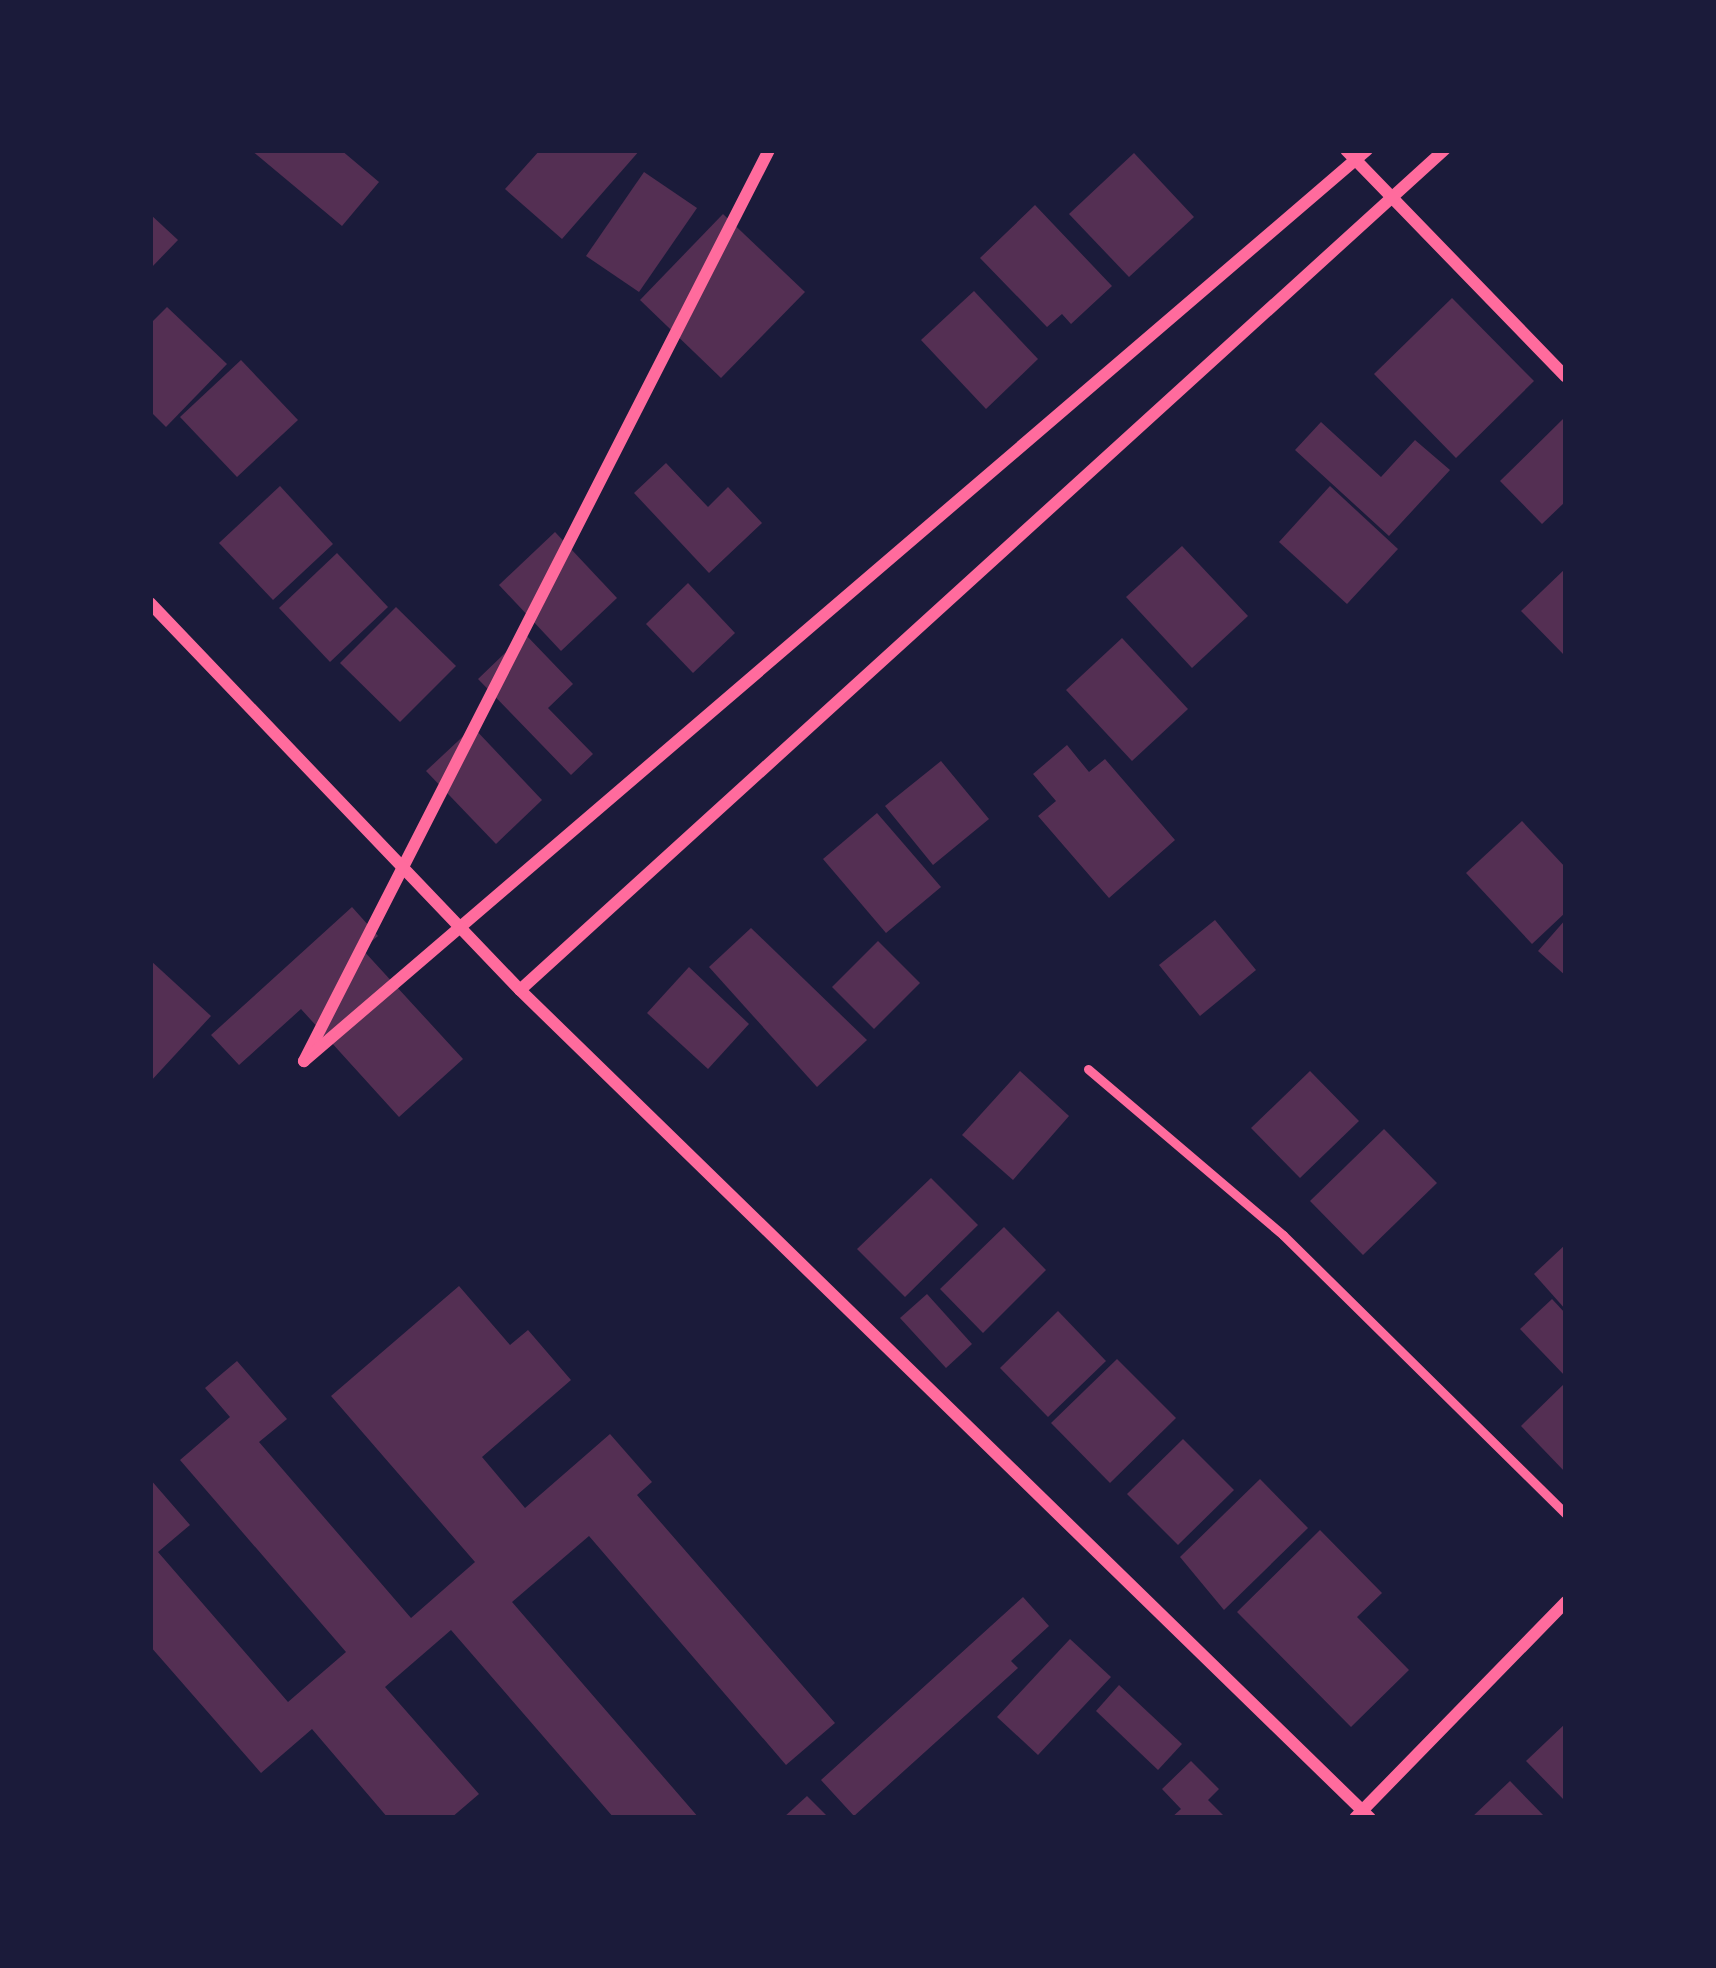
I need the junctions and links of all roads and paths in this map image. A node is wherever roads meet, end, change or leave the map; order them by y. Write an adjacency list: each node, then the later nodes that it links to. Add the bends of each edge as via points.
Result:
1 (769, 150): 3 (street, via 304,1061)
2 (1346, 150): 5 (street)
3 (1367, 150)
4 (1444, 150): 5 (street)
5 (1390, 199): 6 (street); 8 (street)
6 (1566, 377)
7 (150, 603): 8 (street)
8 (520, 990): 12 (street)
9 (1088, 1069): 10 (lane, via 1283,1235)
10 (1566, 1514)
11 (1566, 1602): 12 (street)
12 (1362, 1816)

